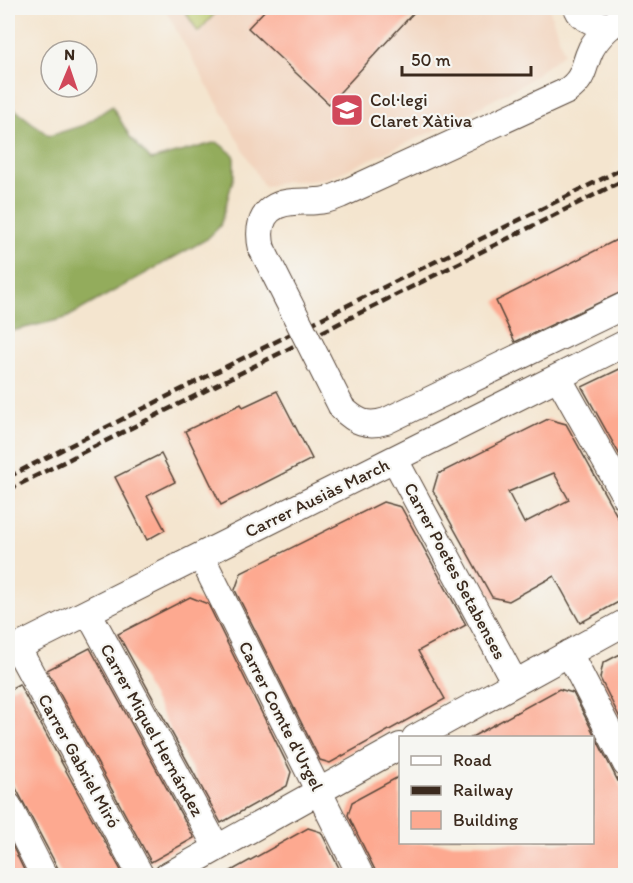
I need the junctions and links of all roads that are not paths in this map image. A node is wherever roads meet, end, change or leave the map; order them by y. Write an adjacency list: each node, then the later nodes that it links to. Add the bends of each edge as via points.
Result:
1 (578, 10): 2 (street, via 596,24)
2 (618, 20): 3 (street, bridge, via 598,39 583,76 567,91 340,195 277,206 264,216 259,231 262,249 342,408 366,424 386,421)
3 (626, 305)
4 (626, 343): 5 (street, Carrer Ausiàs March)
5 (558, 377): 6 (street, Carrer Ausiàs March); 7 (street)
6 (395, 460): 8 (street, Carrer Ausiàs March); 13 (street, Carrer Poetes Setabenses)
7 (626, 498)
8 (201, 556): 9 (street, Carrer Ausiàs March); 17 (street, Carrer Comte d'Urgel)
9 (88, 612): 11 (street, Carrer Ausiàs March); 19 (street, Carrer Miquel Hernández)
10 (626, 622): 12 (street)
11 (12, 650): 21 (street, Carrer Gabriel Miró)
12 (569, 653): 13 (street); 16 (street)
13 (515, 682): 14 (street)
14 (419, 736)
15 (399, 747): 17 (street)
16 (626, 764)
17 (319, 791): 19 (street); 23 (street, Carrer Comte d'Urgel)
18 (8, 806): 20 (street)
19 (217, 848): 22 (street)
20 (44, 876)
21 (141, 876)
22 (167, 876)
23 (361, 876)

